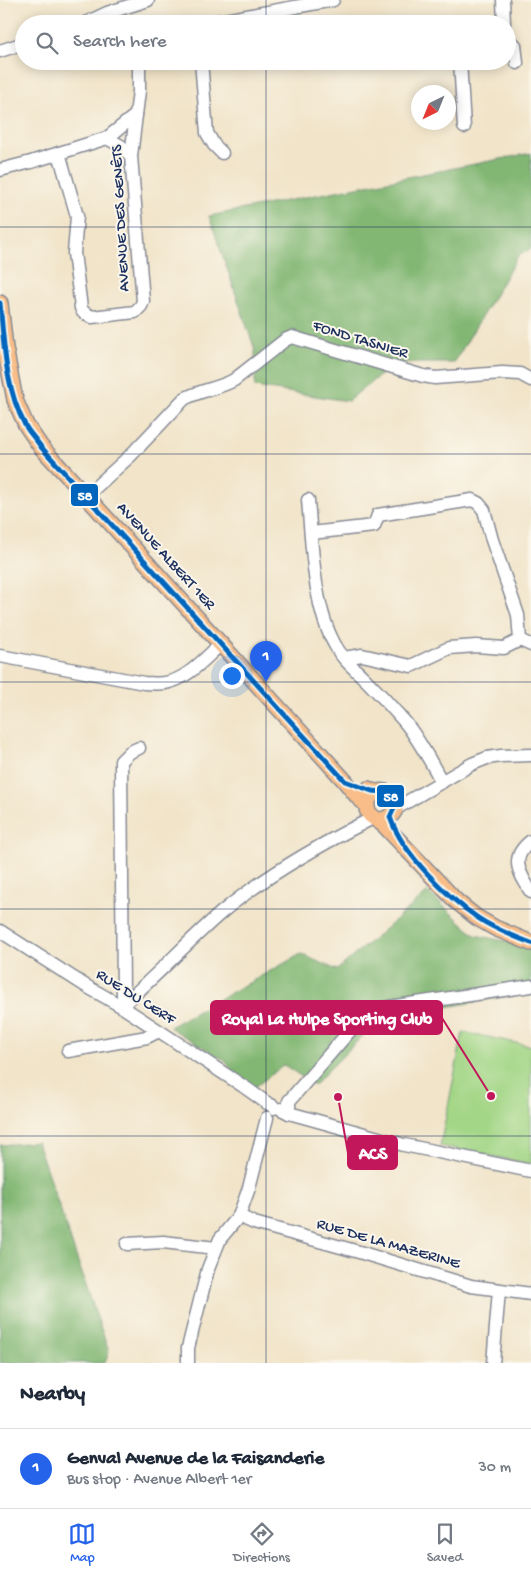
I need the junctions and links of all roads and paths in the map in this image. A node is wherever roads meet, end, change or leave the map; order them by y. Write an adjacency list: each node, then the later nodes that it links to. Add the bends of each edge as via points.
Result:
1 (148, 0): 4 (street)
2 (333, 0): 5 (street)
3 (503, 0): 6 (street)
4 (103, 15)
5 (252, 15)
6 (504, 15)
7 (15, 45): 8 (street)
8 (0, 51)
9 (516, 54): 10 (street)
10 (517, 63)
11 (139, 70): 14 (street, AVENUE DES GENÊTS)
12 (202, 70): 18 (street, via 207,133)
13 (461, 70): 15 (street)
14 (136, 115): 16 (street); 19 (street, AVENUE DES GENÊTS)
15 (464, 127)
16 (107, 138): 17 (street); 19 (street)
17 (59, 153): 19 (street, AVENUE DES GENÊTS, via 76,216 74,253 81,308 92,316 135,312 143,301); 20 (street)
18 (222, 153)
19 (131, 156)
20 (0, 170)
21 (0, 303): 23 (main road, AVENUE ALBERT 1ER, via 15,400 26,426)
22 (531, 380): 23 (street, FOND TASNIER, via 520,374 502,373 434,378 292,337 234,380 184,399 130,456)
23 (86, 496): 27 (main road, AVENUE ALBERT 1ER)
24 (308, 500): 25 (street)
25 (311, 533): 26 (street, via 374,526 378,515 472,500 478,503 484,510); 29 (street, via 325,625)
26 (526, 643): 29 (street, via 504,648 449,648 411,666 362,654)
27 (221, 644): 28 (street, via 188,673 165,683 144,683); 32 (main road, AVENUE ALBERT 1ER)
28 (0, 656)
29 (344, 658): 33 (street, via 404,721)
30 (139, 748): 40 (street, RUE DU CERF, via 121,761)
31 (531, 755): 33 (street, via 487,758)
32 (345, 781): 34 (main road, AVENUE ALBERT 1ER, via 358,797); 34 (main road, AVENUE ALBERT 1ER, via 376,792 368,799)
33 (442, 782): 34 (street)
34 (382, 811): 38 (main road, AVENUE ALBERT 1ER, via 402,844 456,901 495,928); 40 (street, via 249,891)
35 (531, 841): 36 (street, via 520,851 517,859 519,871)
36 (531, 892)
37 (0, 931): 40 (street, RUE DU CERF, via 86,986)
38 (531, 943)
39 (531, 986): 44 (street, via 368,1012 289,1101)
40 (124, 1004): 41 (street, RUE DU CERF)
41 (159, 1031): 42 (street, via 147,1037); 43 (street, RUE DU CERF, via 243,1086)
42 (68, 1051)
43 (268, 1111): 44 (street, RUE DU CERF); 46 (street)
44 (289, 1113): 45 (street, RUE DU CERF, via 404,1145)
45 (531, 1171)
46 (239, 1216): 48 (street, via 220,1238); 49 (street, RUE DE LA MAZERINE, via 472,1286)
47 (127, 1244): 48 (street, via 163,1242)
48 (216, 1248): 51 (street, via 188,1348)
49 (499, 1290): 50 (street, RUE DE LA MAZERINE); 52 (street)
50 (531, 1294)
51 (188, 1363)
52 (493, 1363)

